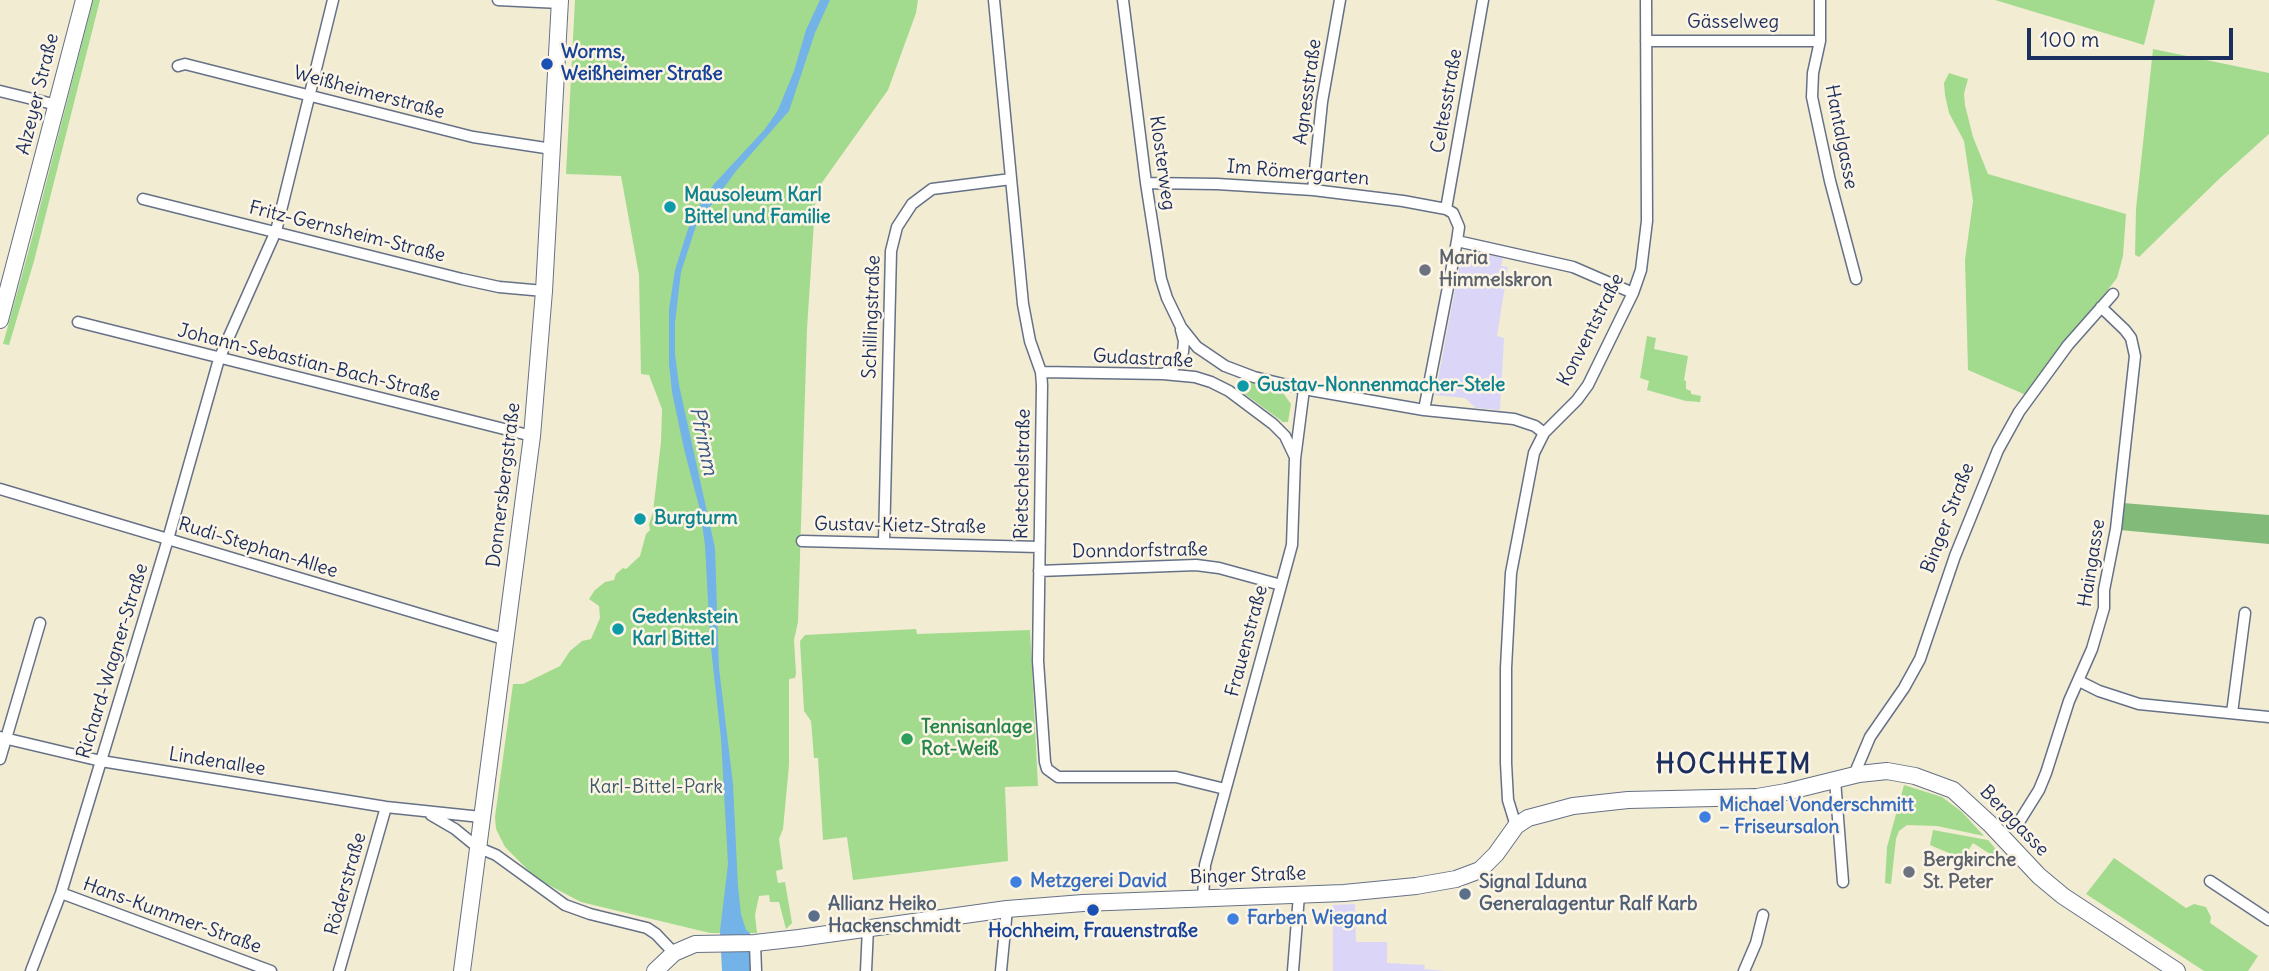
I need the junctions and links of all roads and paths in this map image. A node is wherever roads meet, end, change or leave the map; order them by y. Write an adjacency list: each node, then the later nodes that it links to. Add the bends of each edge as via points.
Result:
1 (84, 0): 16 (street, Alzeyer Straße)
2 (333, 0): 15 (street, Richard-Wagner-Straße)
3 (498, 0): 10 (street)
4 (994, 0): 18 (street, Rietschelstraße)
5 (1123, 0): 19 (street, Klosterweg)
6 (1340, 0): 20 (street, Agnesstraße, via 1320,115)
7 (1483, 0): 22 (street, Celtesstraße)
8 (1646, 0): 11 (street, Konventstraße)
9 (1821, 0): 12 (street, Hantalgasse)
10 (560, 1): 17 (street, Donnersbergstraße)
11 (1646, 41): 12 (street, Gässelweg); 27 (street, Konventstraße, via 1647,220)
12 (1820, 41): 25 (street, Hantalgasse, via 1811,85 1814,108)
13 (178, 66): 15 (street, Weißheimerstraße)
14 (0, 91): 16 (street)
15 (311, 95): 17 (street, Weißheimerstraße, via 473,137); 23 (street, Richard-Wagner-Straße)
16 (57, 105): 30 (street, Alzeyer Straße)
17 (552, 149): 26 (street, Donnersbergstraße)
18 (1011, 179): 34 (street, Rietschelstraße, via 1023,304); 44 (street, Schillingstraße, via 932,189 912,204 897,227 891,251)
19 (1146, 183): 20 (street, Im Römergarten); 32 (street, Klosterweg, via 1161,279)
20 (1313, 190): 22 (street, Im Römergarten)
21 (143, 199): 23 (street, Fritz-Gernsheim-Straße)
22 (1446, 209): 24 (street, via 1457,219)
23 (276, 231): 26 (street, Fritz-Gernsheim-Straße, via 462,279); 33 (street, Richard-Wagner-Straße)
24 (1457, 241): 27 (street, via 1573,267); 37 (street)
25 (1856, 279)
26 (544, 291): 39 (street, Donnersbergstraße)
27 (1633, 293): 38 (street, Konventstraße, via 1588,385)
28 (2113, 294): 29 (street, Binger Straße)
29 (2101, 307): 51 (street, Haingasse, via 2131,338 2136,356 2104,608); 57 (street, Binger Straße, via 2019,412 1998,450 1920,659 1870,737)
30 (0, 320)
31 (78, 322): 33 (street, Johann-Sebastian-Bach-Straße)
32 (1181, 327): 35 (street, via 1183,352); 36 (street, Klosterweg, via 1197,347 1224,366)
33 (219, 359): 39 (street, Johann-Sebastian-Bach-Straße); 42 (street, Richard-Wagner-Straße)
34 (1041, 372): 35 (street, Gudastraße); 45 (street, Rietschelstraße)
35 (1163, 374): 40 (street, Gudastraße, via 1195,377 1229,391 1285,436)
36 (1304, 389): 37 (street, Klosterweg); 40 (street, Frauenstraße)
37 (1424, 410): 38 (street, Klosterweg, via 1514,419)
38 (1544, 433): 64 (street, Konventstraße, via 1530,464 1511,573 1506,763 1508,800)
39 (532, 436): 50 (street, Donnersbergstraße)
40 (1295, 459): 47 (street, Frauenstraße, via 1292,545)
41 (0, 489): 42 (street, Rudi-Stephan-Allee)
42 (168, 539): 50 (street, Rudi-Stephan-Allee); 56 (street, Richard-Wagner-Straße)
43 (802, 541): 44 (street, Gustav-Kietz-Straße)
44 (884, 542): 45 (street, Gustav-Kietz-Straße)
45 (1039, 547): 46 (street, Rietschelstraße)
46 (1039, 571): 47 (street, Donndorfstraße, via 1196,565); 59 (street, Rietschelstraße, via 1038,661 1047,769 1066,778 1176,777)
47 (1281, 585): 59 (street, Frauenstraße)
48 (2245, 613): 52 (street)
49 (40, 623): 54 (street)
50 (507, 640): 62 (street, Donnersbergstraße)
51 (2079, 681): 52 (street, via 2139,704); 63 (street, Haingasse, via 2039,790)
52 (2232, 713): 53 (street)
53 (2269, 717)
54 (3, 738): 55 (street); 56 (street, Lindenallee)
55 (0, 759)
56 (101, 761): 60 (street, Lindenallee); 68 (street, Richard-Wagner-Straße)
57 (1854, 775): 58 (street, Berggasse); 87 (street, Berggasse, via 1896,772 1953,790 2063,896)
58 (1835, 780): 64 (street, Berggasse, via 1737,798 1601,802 1528,818); 67 (street)
59 (1225, 789): 70 (street, Frauenstraße, via 1205,865)
60 (386, 807): 61 (street, Lindenallee); 79 (street, Röderstraße)
61 (424, 812): 62 (street, Lindenallee); 65 (street, Lindenallee)
62 (481, 817): 65 (street, Donnersbergstraße)
63 (2019, 822)
64 (1516, 826): 69 (street, Binger Straße, via 1491,860 1474,873 1416,886)
65 (477, 847): 76 (street, Lindenallee, via 496,855 565,905 647,928); 80 (street, Donnersbergstraße)
66 (2210, 881): 73 (street)
67 (1843, 882)
68 (61, 893): 77 (street, Richard-Wagner-Straße); 78 (street, Hans-Kummer-Straße)
69 (1299, 895): 70 (street, Binger Straße); 85 (street)
70 (1202, 898): 71 (street, Binger Straße)
71 (1007, 909): 74 (street, Binger Straße); 84 (street)
72 (1763, 915): 86 (street)
73 (2269, 920)
74 (868, 928): 75 (street, Binger Straße); 83 (street)
75 (754, 943): 76 (street, Binger Straße, via 695,944); 82 (street)
76 (674, 953): 81 (street)
77 (31, 971)
78 (271, 971)
79 (339, 971)
80 (462, 971)
81 (655, 971)
82 (756, 971)
83 (866, 971)
84 (1001, 971)
85 (1293, 971)
86 (1744, 971)
87 (2177, 971)

